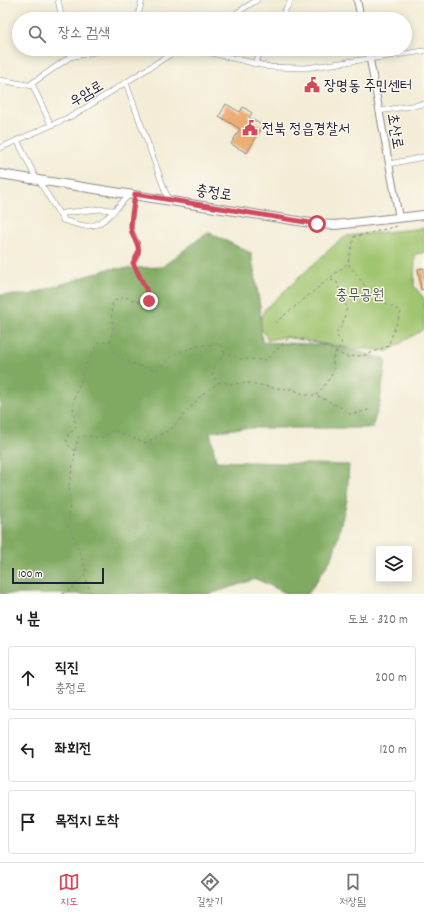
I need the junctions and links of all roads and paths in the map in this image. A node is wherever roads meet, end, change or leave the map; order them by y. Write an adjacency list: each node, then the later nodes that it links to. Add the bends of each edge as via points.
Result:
1 (58, 0): 6 (street)
2 (142, 0): 7 (street)
3 (257, 0): 8 (street)
4 (291, 0): 9 (street)
5 (357, 0): 10 (street)
6 (61, 12)
7 (140, 12)
8 (238, 12)
9 (284, 12)
10 (360, 12)
11 (424, 50): 12 (street)
12 (412, 52)
13 (75, 56): 19 (street)
14 (166, 56): 23 (street, 우암로)
15 (223, 56): 21 (street)
16 (259, 56): 21 (street)
17 (369, 56): 20 (street, 초산로)
18 (388, 56): 20 (street)
19 (70, 57): 24 (street)
20 (370, 59): 21 (street, via 305,68); 26 (street, 초산로)
21 (254, 64)
22 (0, 80): 24 (street)
23 (126, 82): 27 (street, 우암로, via 74,115); 35 (street)
24 (31, 84): 27 (street)
25 (424, 104): 26 (street)
26 (379, 111): 31 (street, 초산로)
27 (51, 125): 28 (street, 우암로)
28 (17, 140): 29 (street, 우암로); 33 (street)
29 (0, 148)
30 (424, 157): 31 (street)
31 (389, 164): 38 (street, 초산로)
32 (0, 174): 33 (main road, 충정로)
33 (38, 181): 34 (main road, 충정로); 39 (street)
34 (133, 194): 35 (main road, 충정로); 36 (street); 40 (lane, via 131,228 138,244)
35 (168, 199): 38 (main road, 충정로, via 317,224 335,225)
36 (113, 210): 39 (street, via 111,215 96,225 87,226); 39 (street, via 100,208 63,213)
37 (424, 215): 38 (main road, 충정로)
38 (399, 218): 41 (path, via 398,226 354,237)
39 (63, 220)
40 (136, 257): 44 (path, via 133,263 149,301 145,304 125,297 114,300 110,307 113,335)
41 (348, 263): 42 (path); 45 (path, via 371,294 400,312 388,346 366,355 347,357)
42 (328, 279): 43 (path); 45 (path, via 337,282 347,307 342,326 337,331 342,345)
43 (274, 323)
44 (110, 340): 46 (path, via 118,358 156,370 178,354 201,345 219,344); 50 (path, via 98,343 84,369 75,394 73,407 76,428 66,439 68,445)
45 (336, 351): 46 (path, via 291,336 266,360 241,359); 48 (path, via 332,360 332,374)
46 (225, 353): 47 (path, via 215,364 212,376)
47 (218, 384): 48 (path, via 222,381 228,384 251,383); 50 (path, via 203,394 172,428 145,443 112,430 105,437 78,437)
48 (316, 395): 49 (path, via 352,415)
49 (371, 409)
50 (76, 452): 51 (path, via 69,485 68,527 86,570)
51 (84, 574): 52 (path, via 72,589); 53 (path)
52 (62, 594)
53 (91, 594)

